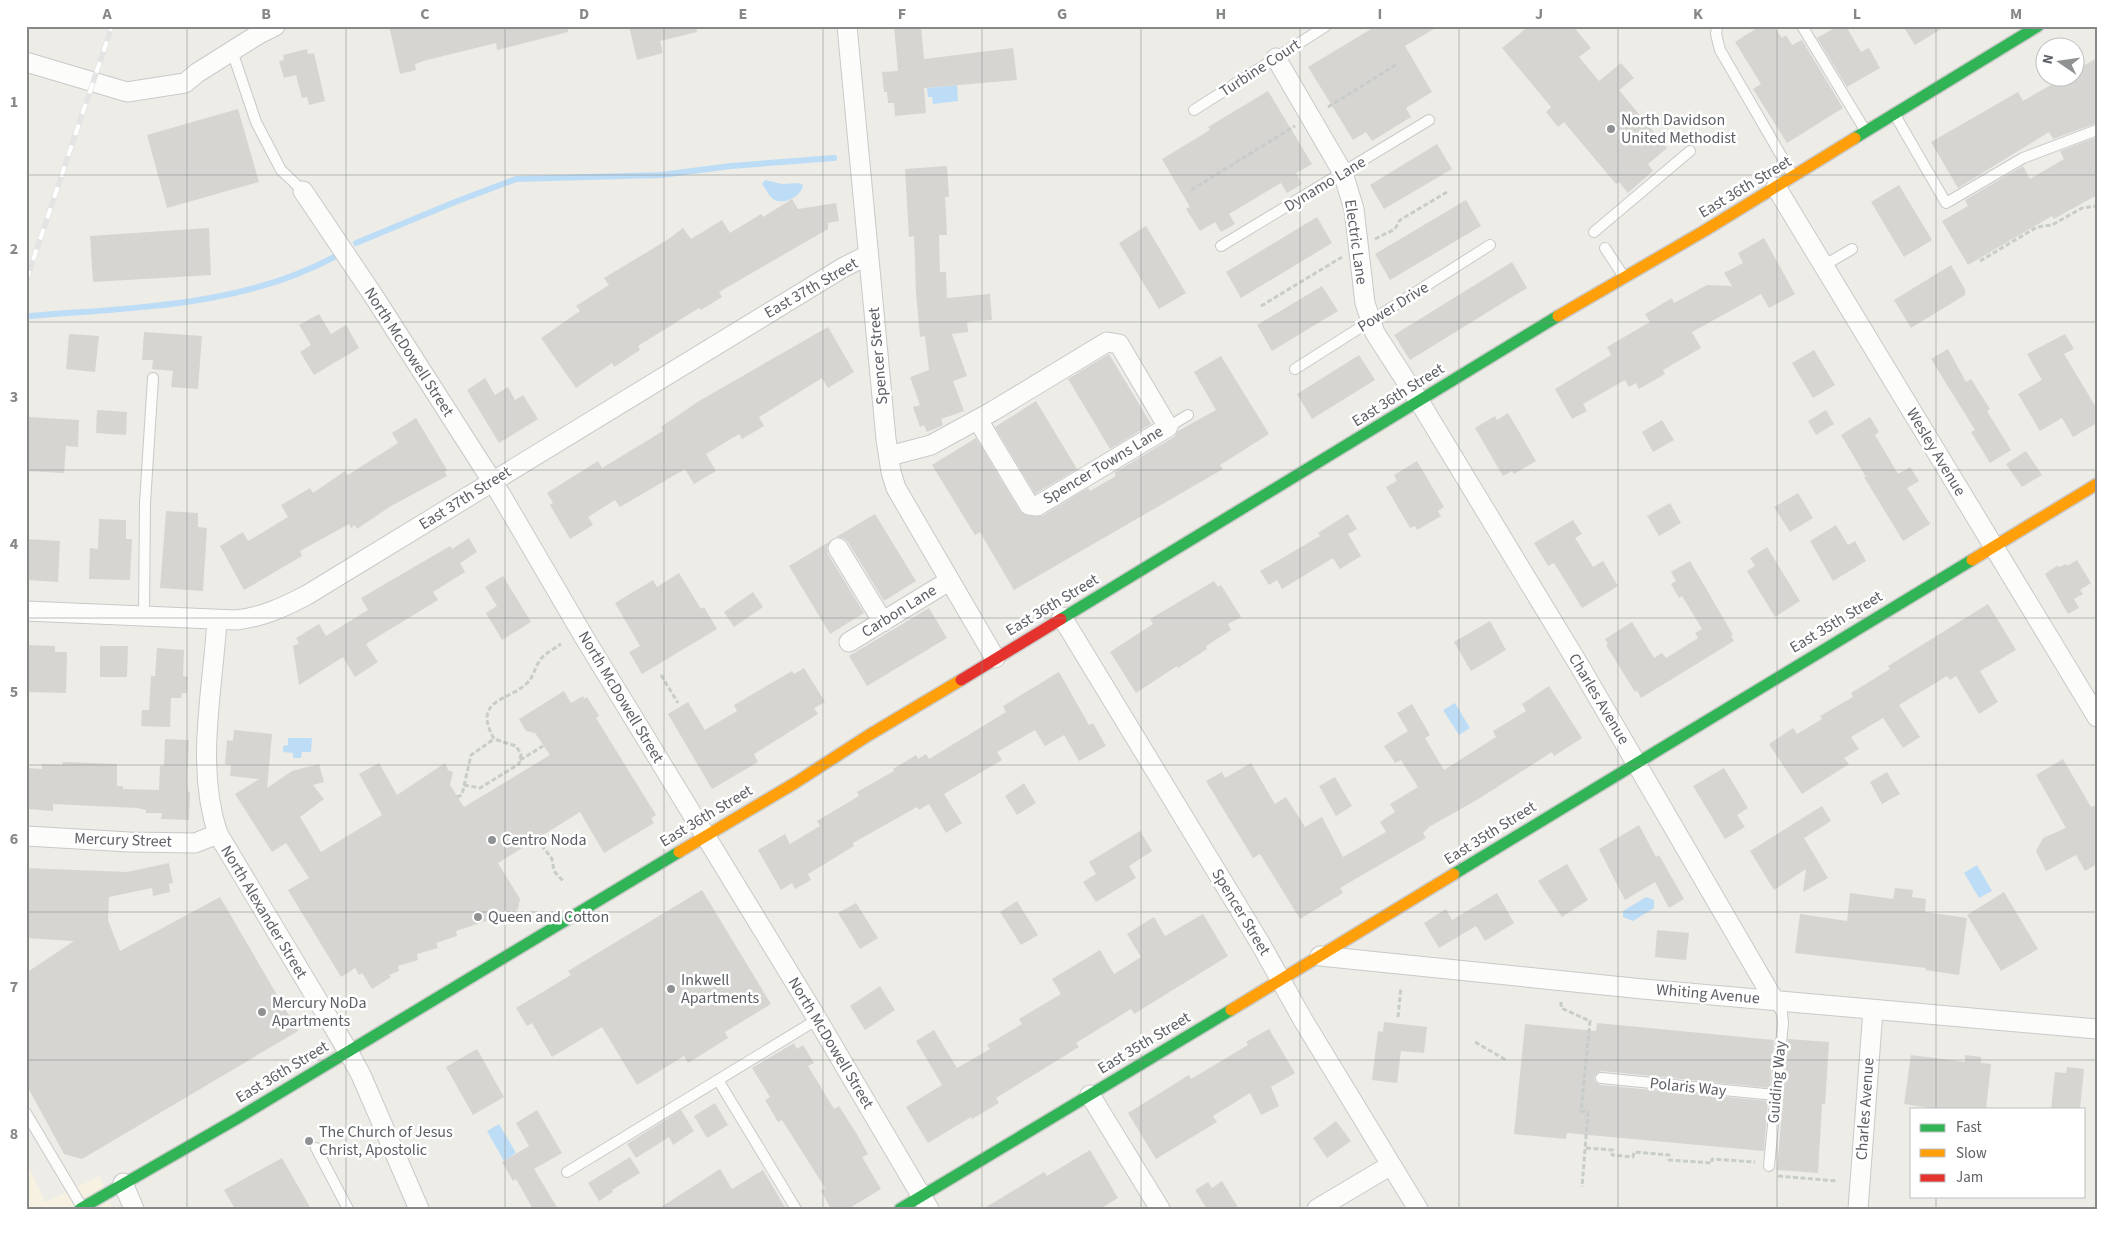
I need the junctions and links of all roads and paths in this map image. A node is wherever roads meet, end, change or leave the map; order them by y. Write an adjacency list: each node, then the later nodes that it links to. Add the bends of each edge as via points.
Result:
1 (847, 26): 32 (street, Spencer Street)
2 (1326, 26): 8 (lane, Turbine Court)
3 (1718, 26): 20 (lane, via 1716,34 1720,50)
4 (1802, 26): 17 (lane)
5 (2038, 26): 13 (street, East 36th Street)
6 (263, 29): 7 (street)
7 (232, 51): 9 (street, via 186,83 127,92); 23 (lane, via 256,122 281,170)
8 (1276, 58): 12 (lane, Turbine Court); 19 (street, Electric Lane)
9 (26, 62)
10 (1398, 64): 11 (path)
11 (1328, 107)
12 (1194, 110)
13 (1894, 114): 16 (lane, via 1946,203 2023,158); 17 (street, East 36th Street)
14 (1429, 120): 19 (lane, Dynamo Lane)
15 (1296, 126): 22 (path)
16 (2097, 130)
17 (1866, 132): 20 (street, East 36th Street)
18 (1690, 151): 26 (lane)
19 (1343, 173): 29 (lane, Dynamo Lane); 38 (street, Electric Lane, via 1354,209 1359,266)
20 (1794, 176): 21 (street, East 36th Street)
21 (1776, 187): 35 (street, Wesley Avenue); 36 (street, East 36th Street)
22 (1192, 190)
23 (303, 191): 46 (street, North McDowell Street)
24 (1447, 192): 27 (path, via 1400,220 1378,239)
25 (2097, 206): 34 (path, via 2082,208 2037,228)
26 (1594, 232)
27 (1370, 241)
28 (1490, 245): 38 (lane, Power Drive)
29 (1221, 246)
30 (1605, 248): 36 (lane)
31 (1852, 249): 35 (lane)
32 (868, 255): 45 (street, Spencer Street); 46 (street, East 37th Street)
33 (1342, 257): 37 (path)
34 (1980, 261)
35 (1823, 266): 48 (street, Wesley Avenue)
36 (1624, 278): 41 (street, East 36th Street)
37 (1261, 306)
38 (1371, 321): 39 (lane, Power Drive); 41 (street, Electric Lane, via 1375,333)
39 (1295, 369)
40 (153, 378): 52 (lane, via 145,502)
41 (1419, 401): 53 (street, East 36th Street); 65 (street, Charles Avenue)
42 (1188, 415): 44 (lane)
43 (978, 420): 44 (street, Spencer Towns Lane, via 1107,342 1119,344); 44 (street, Spencer Towns Lane, via 1030,505 1037,506); 45 (street, Spencer Towns Lane, via 931,445)
44 (1168, 427)
45 (888, 456): 50 (street, Spencer Street, via 896,488)
46 (492, 481): 54 (street, East 37th Street, via 286,606 249,619); 69 (street, North McDowell Street)
47 (2097, 484): 48 (street, East 35th Street)
48 (1993, 546): 61 (street, Wesley Avenue); 65 (street, East 35th Street)
49 (838, 548): 55 (street)
50 (949, 581): 55 (street, Carbon Lane); 58 (street, Spencer Street)
51 (26, 611): 52 (street, East 37th Street)
52 (144, 616): 54 (street, East 37th Street)
53 (1062, 618): 58 (street, East 36th Street); 74 (street, Spencer Street)
54 (217, 620): 68 (street, North Alexander Street, via 208,778)
55 (883, 622): 56 (street, Carbon Lane)
56 (849, 642)
57 (561, 644): 62 (path, via 539,661 529,682 493,704 486,722)
58 (996, 658): 69 (street, East 36th Street)
59 (662, 675): 60 (path)
60 (678, 703)
61 (2097, 717)
62 (494, 739): 64 (path, via 516,746 521,754); 66 (path, via 471,755)
63 (543, 746): 64 (path)
64 (520, 760): 66 (path, via 519,764 480,788)
65 (1636, 762): 73 (street, East 35th Street); 76 (street, Charles Avenue)
66 (464, 784): 67 (path, via 462,795)
67 (457, 797)
68 (218, 834): 70 (street, Mercury Street, via 195,843); 83 (street, North Alexander Street)
69 (706, 835): 80 (street, North McDowell Street); 83 (street, East 36th Street)
70 (26, 836)
71 (537, 839): 72 (path, via 552,859 554,871)
72 (564, 882)
73 (1320, 956): 74 (street, East 35th Street); 76 (street, Whiting Avenue)
74 (1280, 979): 87 (street, East 35th Street); 92 (street, Spencer Street)
75 (1401, 988): 79 (path)
76 (1774, 1000): 78 (street, Whiting Avenue); 88 (lane, Guiding Way, via 1782,1014)
77 (1561, 1002): 91 (path, via 1561,1008 1590,1021 1581,1111 1588,1112)
78 (1873, 1010): 81 (street, Whiting Avenue); 109 (street, Charles Avenue)
79 (1398, 1017)
80 (818, 1019): 86 (lane); 99 (street, North McDowell Street)
81 (2097, 1029)
82 (1475, 1042): 84 (path)
83 (348, 1051): 97 (street, East 36th Street); 100 (street, North Alexander Street, via 361,1075)
84 (1506, 1060)
85 (1601, 1078): 88 (lane, Polaris Way)
86 (718, 1080): 95 (lane); 104 (lane)
87 (1090, 1095): 99 (street, East 35th Street); 106 (street)
88 (1775, 1095): 93 (lane, Guiding Way)
89 (26, 1113): 101 (lane)
90 (316, 1148): 103 (lane)
91 (1586, 1148): 94 (path, via 1613,1150 1612,1155 1619,1156 1633,1157 1634,1152 1669,1155 1669,1160 1758,1162); 98 (path)
92 (1391, 1165): 107 (street); 108 (street, Spencer Street)
93 (1773, 1169): 96 (path, via 1776,1176)
94 (1757, 1170)
95 (567, 1172)
96 (1837, 1181)
97 (124, 1184): 101 (street, East 36th Street); 102 (street)
98 (1582, 1187)
99 (925, 1202): 105 (street, East 35th Street)
100 (414, 1207)
101 (81, 1208)
102 (134, 1209)
103 (348, 1209)
104 (796, 1209)
105 (900, 1209)
106 (1160, 1209)
107 (1317, 1209)
108 (1418, 1209)
109 (1858, 1209)

